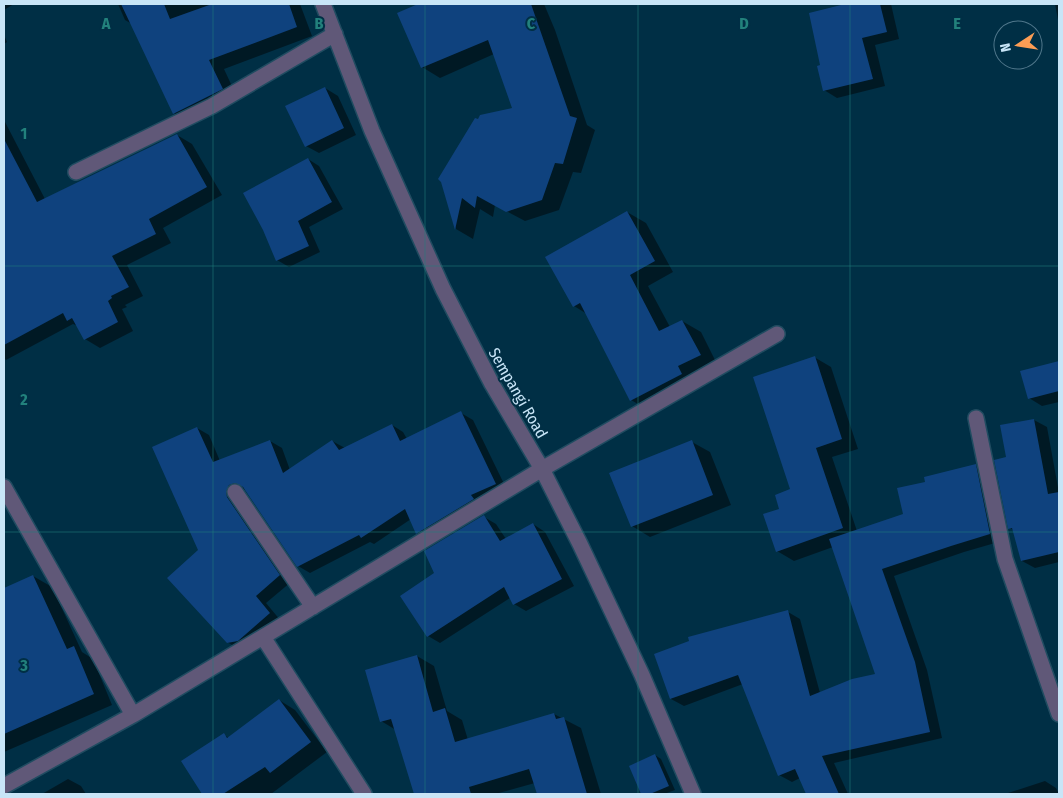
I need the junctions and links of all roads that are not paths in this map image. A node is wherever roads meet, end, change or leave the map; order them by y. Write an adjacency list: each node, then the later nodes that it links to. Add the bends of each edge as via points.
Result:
1 (323, 4): 2 (street, Sempangi Road)
2 (335, 34): 3 (street, via 212,106); 6 (street, Sempangi Road, via 372,131 443,289 492,384)
3 (76, 172)
4 (777, 334): 6 (street)
5 (976, 418): 11 (street, via 1005,559)
6 (542, 469): 9 (street); 15 (street, Sempangi Road, via 642,675)
7 (4, 487): 12 (street)
8 (235, 492): 9 (street)
9 (313, 607): 10 (street)
10 (263, 637): 12 (street); 14 (street)
11 (1059, 714)
12 (133, 715): 13 (street)
13 (4, 786)
14 (364, 794)
15 (693, 794)

